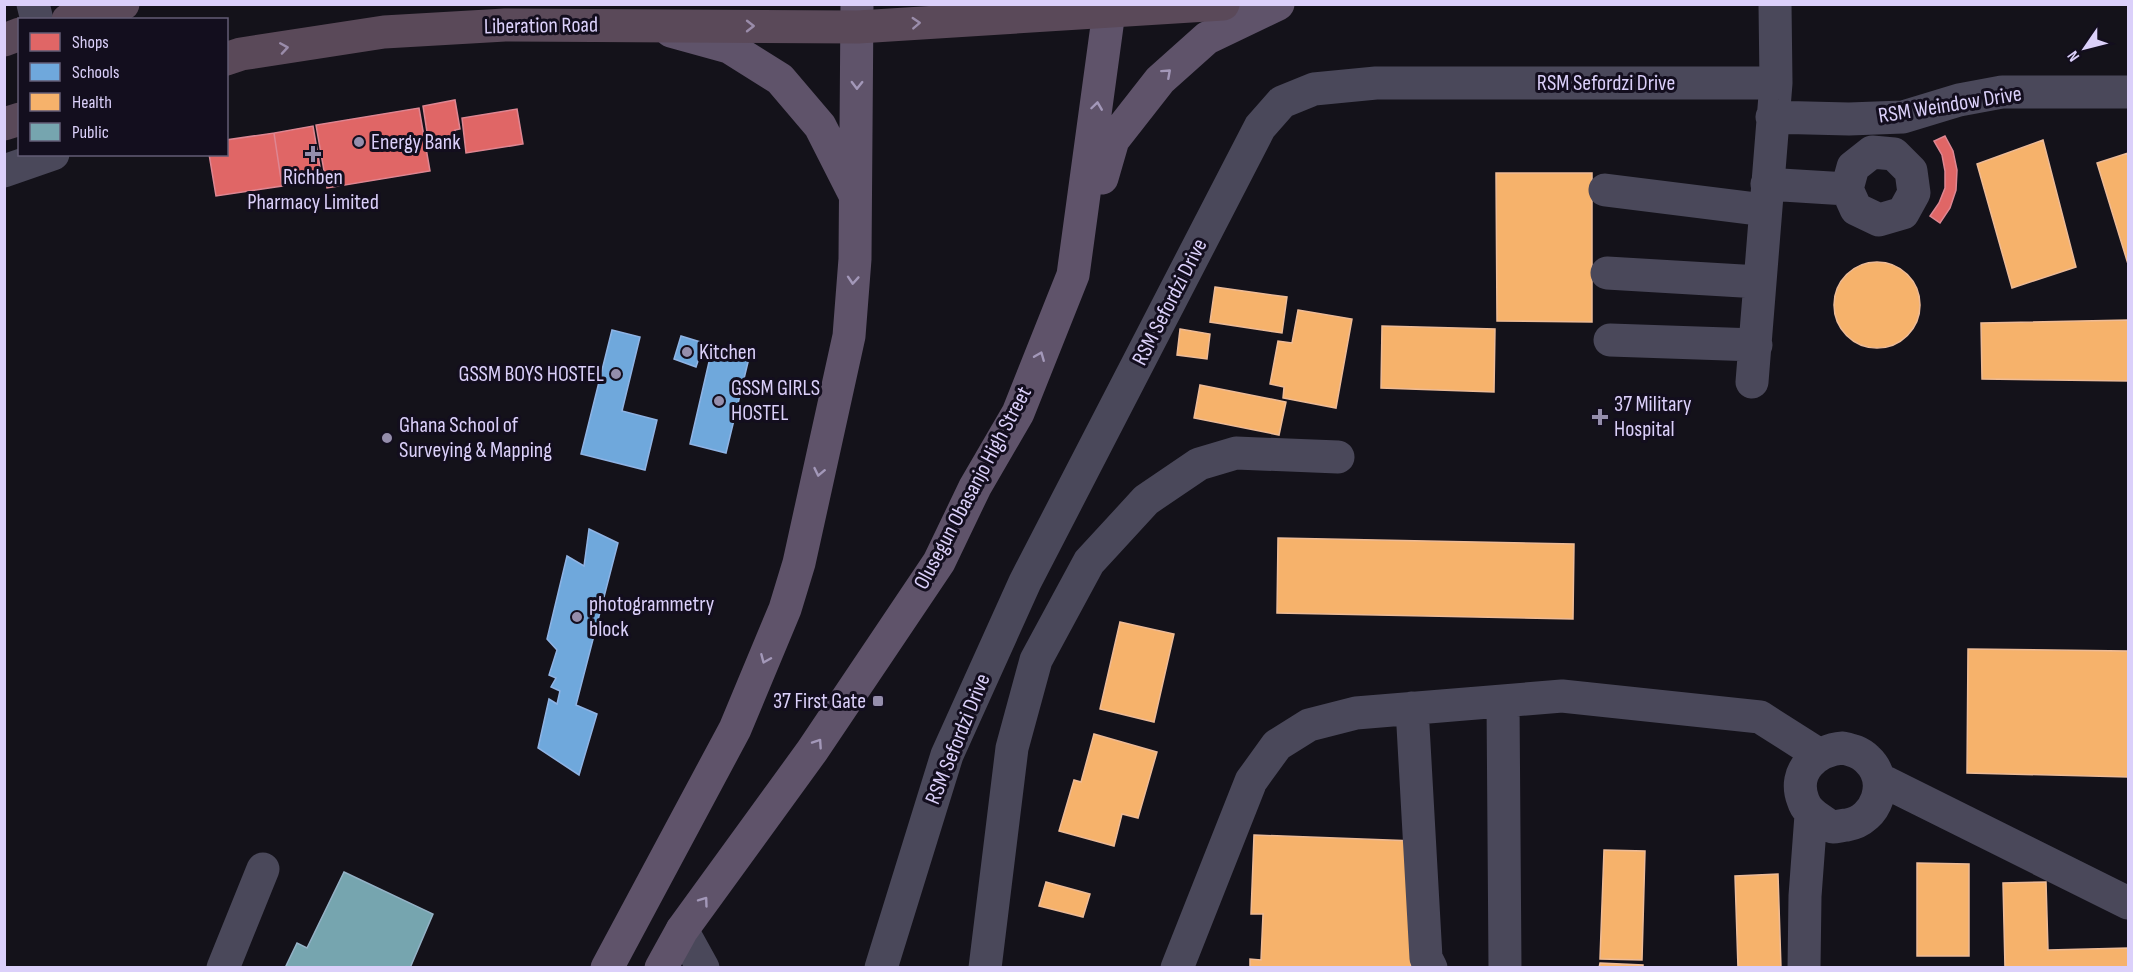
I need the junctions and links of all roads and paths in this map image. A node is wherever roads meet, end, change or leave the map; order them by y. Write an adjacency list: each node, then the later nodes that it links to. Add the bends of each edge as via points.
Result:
1 (123, 4): 7 (highway)
2 (1223, 4): 5 (highway, Liberation Road)
3 (1278, 4): 22 (main road, one-way to 3, via 1113,140 1160,80 1207,38)
4 (1775, 4): 10 (street)
5 (1110, 8): 6 (highway, Liberation Road, one-way to 5); 22 (main road, Olusegun Obasanjo High Street, one-way to 5)
6 (857, 16): 8 (highway, Liberation Road, one-way to 6); 19 (main road, one-way to 19)
7 (75, 18)
8 (652, 26): 9 (highway, Liberation Road, one-way to 8, via 384,32 505,25); 19 (main road, via 729,47 780,79 820,126)
9 (231, 61)
10 (1776, 83): 12 (street); 40 (street, RSM Sefordzi Drive, via 1376,83 1314,89 1282,102 1260,127 1026,582 947,755)
11 (2128, 92): 13 (street, RSM Weindow Drive, via 2002,92)
12 (1772, 117): 13 (street, RSM Weindow Drive); 20 (street)
13 (1904, 117): 14 (street)
14 (1894, 154): 17 (street, via 1872,152 1852,167); 17 (street, via 1911,171 1914,193 1903,213 1879,220 1856,209)
15 (47, 156): 16 (street)
16 (4, 171)
17 (1847, 189): 20 (street)
18 (1605, 190): 20 (street)
19 (856, 196): 37 (main road, one-way to 37, via 849,336 785,609 735,729)
20 (1766, 197): 23 (street)
21 (1607, 273): 23 (street)
22 (1073, 275): 35 (main road, Olusegun Obasanjo High Street, one-way to 22, via 812,751 939,562 975,486 1017,413)
23 (1759, 282): 25 (street)
24 (1610, 340): 25 (street)
25 (1756, 345): 26 (street)
26 (1752, 382)
27 (1338, 456): 41 (street, via 1236,453 1199,464 1146,500 1089,562 1036,660 1011,748)
28 (1503, 701): 29 (street); 30 (street, via 1562,696 1760,717); 44 (street)
29 (1412, 708): 42 (street, via 1356,713 1309,725 1277,745 1251,781); 43 (street, via 1426,958)
30 (1818, 754): 31 (street, via 1836,748 1855,750 1870,762); 32 (street, via 1806,767 1800,783 1803,800)
31 (1879, 780): 32 (street, via 1876,805 1859,823 1834,827); 34 (street)
32 (1812, 815): 45 (street)
33 (263, 869): 36 (street)
34 (2128, 903)
35 (682, 930): 38 (main road, Olusegun Obasanjo High Street); 39 (street)
36 (223, 968)
37 (608, 968)
38 (661, 968)
39 (703, 968)
40 (881, 968)
41 (985, 968)
42 (1177, 968)
43 (1431, 968)
44 (1505, 968)
45 (1804, 968)

